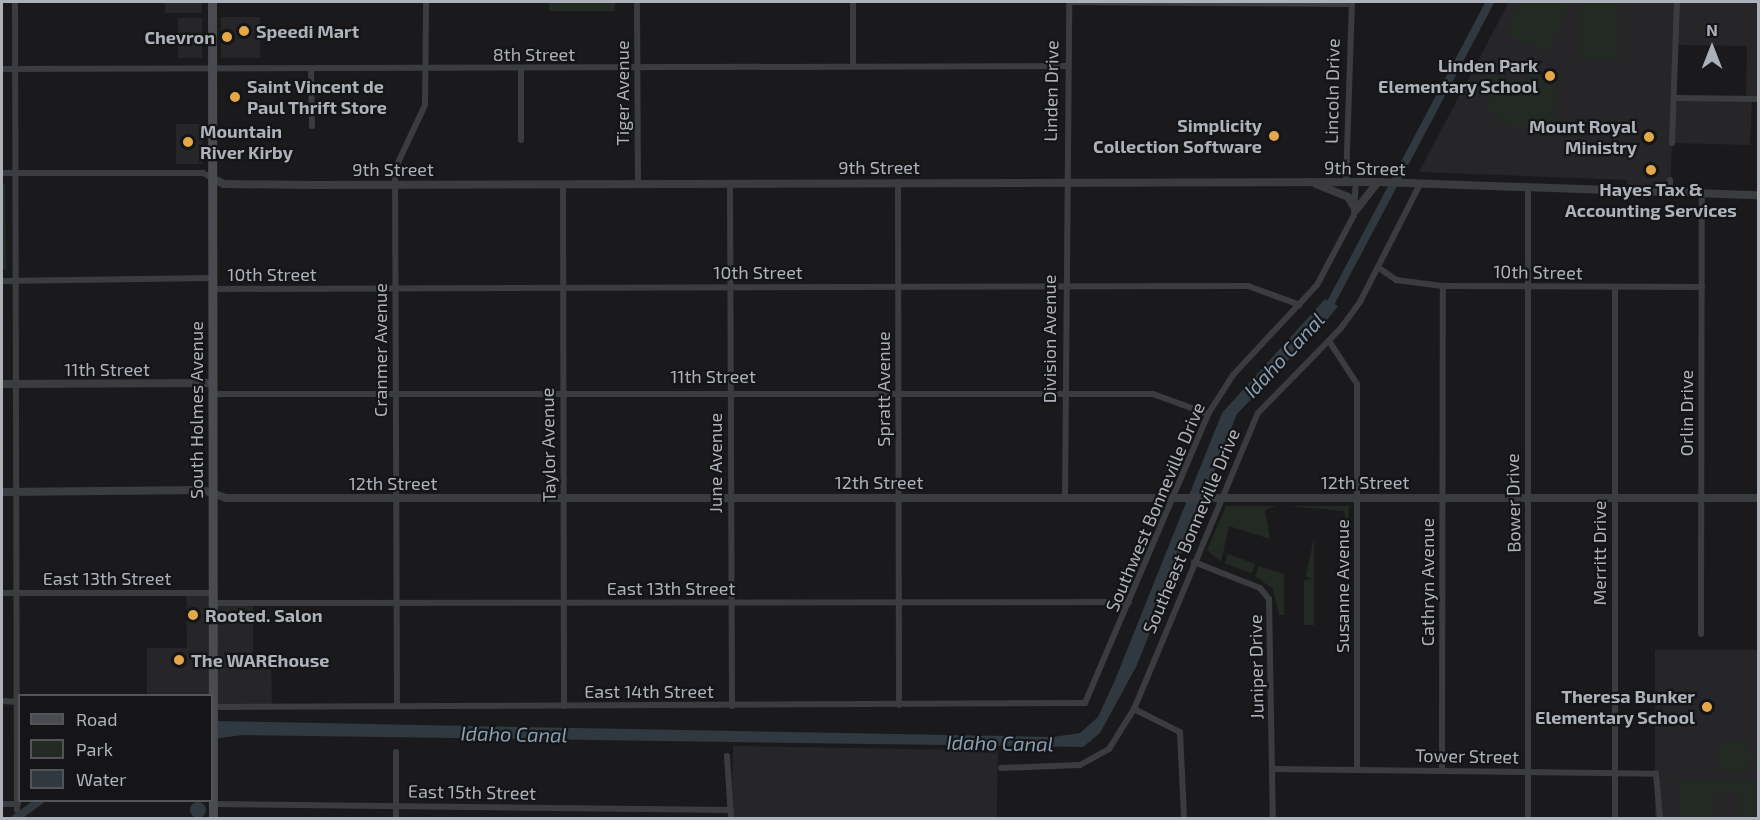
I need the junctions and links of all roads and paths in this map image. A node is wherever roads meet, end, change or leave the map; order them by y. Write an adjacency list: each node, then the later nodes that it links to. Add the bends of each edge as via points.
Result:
1 (15, 2): 16 (street)
2 (212, 2): 13 (main road, South Holmes Avenue)
3 (426, 2): 17 (street, Cranmer Avenue)
4 (637, 2): 19 (street, Tiger Avenue)
5 (854, 2): 11 (street)
6 (1069, 2): 7 (street); 12 (street, Linden Drive)
7 (1166, 2): 9 (street)
8 (1677, 2): 20 (street)
9 (1266, 3): 10 (street)
10 (1352, 3): 32 (street, Lincoln Drive)
11 (854, 66): 12 (street, 8th Street); 19 (street, 8th Street)
12 (1066, 66): 29 (street, Linden Drive)
13 (211, 68): 14 (street, 8th Street); 16 (street, 8th Street); 27 (main road, South Holmes Avenue)
14 (311, 68): 17 (street, 8th Street); 22 (street)
15 (2, 69): 16 (street, 8th Street)
16 (15, 69): 26 (street)
17 (426, 69): 18 (street, 8th Street); 35 (street, Cranmer Avenue, via 425,105 397,159)
18 (521, 69): 19 (street, 8th Street); 23 (street)
19 (637, 69): 36 (street, Tiger Avenue)
20 (1674, 98): 21 (street); 24 (street)
21 (1758, 99)
22 (312, 126)
23 (522, 140)
24 (1672, 143)
25 (2, 173): 26 (street, 9th Street)
26 (15, 173): 27 (street, 9th Street, via 196,173); 48 (street)
27 (212, 178): 35 (street, 9th Street, via 224,184); 46 (main road, South Holmes Avenue)
28 (1670, 180): 41 (street)
29 (1065, 181): 30 (street, 9th Street); 31 (street, 9th Street); 51 (street, Division Avenue)
30 (897, 182): 37 (street, 9th Street); 50 (street, Spratt Avenue)
31 (1311, 182): 32 (street, 9th Street); 44 (street, via 1348,197)
32 (1346, 182): 33 (street, 9th Street)
33 (1356, 182): 34 (street, 9th Street); 44 (street, Southwest Bonneville Drive)
34 (1379, 182): 39 (street, 9th Street); 44 (street)
35 (396, 183): 38 (street, 9th Street); 58 (street, Cranmer Avenue)
36 (638, 183): 37 (street, 9th Street); 38 (street, 9th Street)
37 (730, 183): 49 (street, June Avenue)
38 (563, 184): 56 (street, Taylor Avenue)
39 (1420, 184): 40 (street, 9th Street); 45 (street, Southeast Bonneville Drive)
40 (1528, 187): 41 (street, 9th Street); 53 (street, Bower Drive)
41 (1670, 192): 42 (street, 9th Street)
42 (1702, 193): 43 (street, 9th Street); 55 (street, Orlin Drive)
43 (1758, 195)
44 (1356, 210): 59 (street, Southwest Bonneville Drive, via 1317,285)
45 (1378, 268): 52 (street, 10th Street, via 1396,280); 60 (street, Southeast Bonneville Drive)
46 (212, 278): 48 (street, 10th Street); 57 (main road, South Holmes Avenue)
47 (2, 281): 48 (street, 10th Street)
48 (16, 281): 63 (street)
49 (731, 286): 50 (street, 10th Street); 56 (street, 10th Street); 64 (street, June Avenue)
50 (899, 286): 51 (street, 10th Street); 65 (street, Spratt Avenue)
51 (1064, 286): 59 (street, 10th Street, via 1248,286); 69 (street, Division Avenue)
52 (1443, 286): 53 (street, 10th Street); 81 (street, Cathryn Avenue)
53 (1528, 286): 54 (street, 10th Street); 82 (street, Bower Drive)
54 (1615, 287): 55 (street, 10th Street); 83 (street, Merritt Drive)
55 (1702, 287): 84 (street, Orlin Drive)
56 (563, 288): 58 (street, 10th Street); 67 (street, Taylor Avenue)
57 (213, 289): 58 (street, 10th Street); 61 (main road, South Holmes Avenue)
58 (395, 290): 66 (street, Cranmer Avenue)
59 (1300, 305): 70 (street, Southwest Bonneville Drive, via 1233,375)
60 (1329, 341): 76 (street, Southeast Bonneville Drive, via 1264,403); 77 (street, Susanne Avenue, via 1357,384)
61 (213, 383): 63 (street, 11th Street); 68 (main road, South Holmes Avenue)
62 (2, 384): 63 (street, 11th Street)
63 (15, 384): 72 (street)
64 (730, 391): 65 (street, 11th Street); 67 (street, 11th Street); 79 (street, June Avenue)
65 (898, 391): 69 (street, 11th Street); 80 (street, Spratt Avenue)
66 (395, 392): 67 (street, 11th Street); 68 (street, 11th Street); 86 (street, Cranmer Avenue)
67 (562, 392): 78 (street, Taylor Avenue)
68 (214, 394): 73 (main road, South Holmes Avenue)
69 (1064, 394): 70 (street, 11th Street, via 1153,394); 74 (street, Division Avenue)
70 (1208, 414): 75 (street, Southwest Bonneville Drive)
71 (2, 492): 72 (street, 12th Street)
72 (16, 492): 73 (street, 12th Street); 89 (street)
73 (213, 494): 86 (street, 12th Street); 90 (main road, South Holmes Avenue)
74 (1065, 497): 75 (street, 12th Street); 80 (street, 12th Street)
75 (1172, 497): 76 (street, 12th Street); 92 (street, Southwest Bonneville Drive)
76 (1220, 497): 77 (street, 12th Street); 87 (street, Southeast Bonneville Drive)
77 (1356, 497): 81 (street, 12th Street); 113 (street, Susanne Avenue)
78 (564, 498): 79 (street, 12th Street); 86 (street, 12th Street); 94 (street, Taylor Avenue)
79 (731, 498): 80 (street, 12th Street); 95 (street, June Avenue)
80 (898, 498): 91 (street, Spratt Avenue)
81 (1441, 498): 82 (street, 12th Street); 114 (street, Cathryn Avenue)
82 (1527, 498): 83 (street, 12th Street); 115 (street, Bower Drive)
83 (1614, 498): 84 (street, 12th Street); 116 (street, Merritt Drive)
84 (1701, 498): 85 (street, 12th Street); 96 (street, Orlin Drive)
85 (1758, 498)
86 (395, 499): 93 (street, Cranmer Avenue)
87 (1194, 562): 106 (street, Southeast Bonneville Drive); 112 (street, Juniper Drive, via 1260,588 1269,599)
88 (2, 593): 89 (street, East 13th Street)
89 (16, 593): 90 (street, East 13th Street); 99 (street)
90 (213, 598): 93 (street, East 13th Street); 97 (main road, South Holmes Avenue)
91 (898, 602): 92 (street, East 13th Street); 95 (street, East 13th Street); 102 (street, Spratt Avenue)
92 (1129, 602): 101 (street, Southwest Bonneville Drive)
93 (396, 603): 94 (street, East 13th Street); 103 (street, Cranmer Avenue)
94 (564, 604): 95 (street, East 13th Street); 104 (street, Taylor Avenue)
95 (730, 604): 105 (street, June Avenue)
96 (1701, 634)
97 (212, 694)
98 (2, 701): 99 (street)
99 (18, 702): 117 (street, via 17,807)
100 (213, 703): 103 (street, East 14th Street)
101 (1085, 703): 102 (street, East 14th Street)
102 (899, 705): 105 (street, East 14th Street)
103 (397, 706): 104 (street, East 14th Street)
104 (564, 706): 105 (street, East 14th Street)
105 (732, 706)
106 (1134, 709): 111 (street, Southeast Bonneville Drive, via 1109,748 1093,760 1065,768); 124 (street, via 1180,732)
107 (213, 719): 108 (main road, South Holmes Avenue)
108 (213, 741): 118 (main road, South Holmes Avenue)
109 (396, 752): 119 (street)
110 (727, 756): 120 (street)
111 (1001, 768)
112 (1273, 769): 113 (street, Tower Street); 125 (street, Juniper Drive)
113 (1357, 769): 114 (street, Tower Street)
114 (1442, 770): 115 (street, Tower Street)
115 (1528, 771): 116 (street, Tower Street); 126 (street, Bower Drive)
116 (1615, 774): 127 (street, Merritt Drive); 128 (street, Tower Street, via 1659,777)
117 (2, 804)
118 (213, 804): 119 (street, East 15th Street); 121 (main road, South Holmes Avenue)
119 (396, 806): 120 (street, East 15th Street); 122 (street)
120 (731, 810): 123 (street)
121 (213, 819)
122 (396, 819)
123 (731, 819)
124 (1184, 819)
125 (1273, 819)
126 (1528, 819)
127 (1615, 819)
128 (1660, 819)

